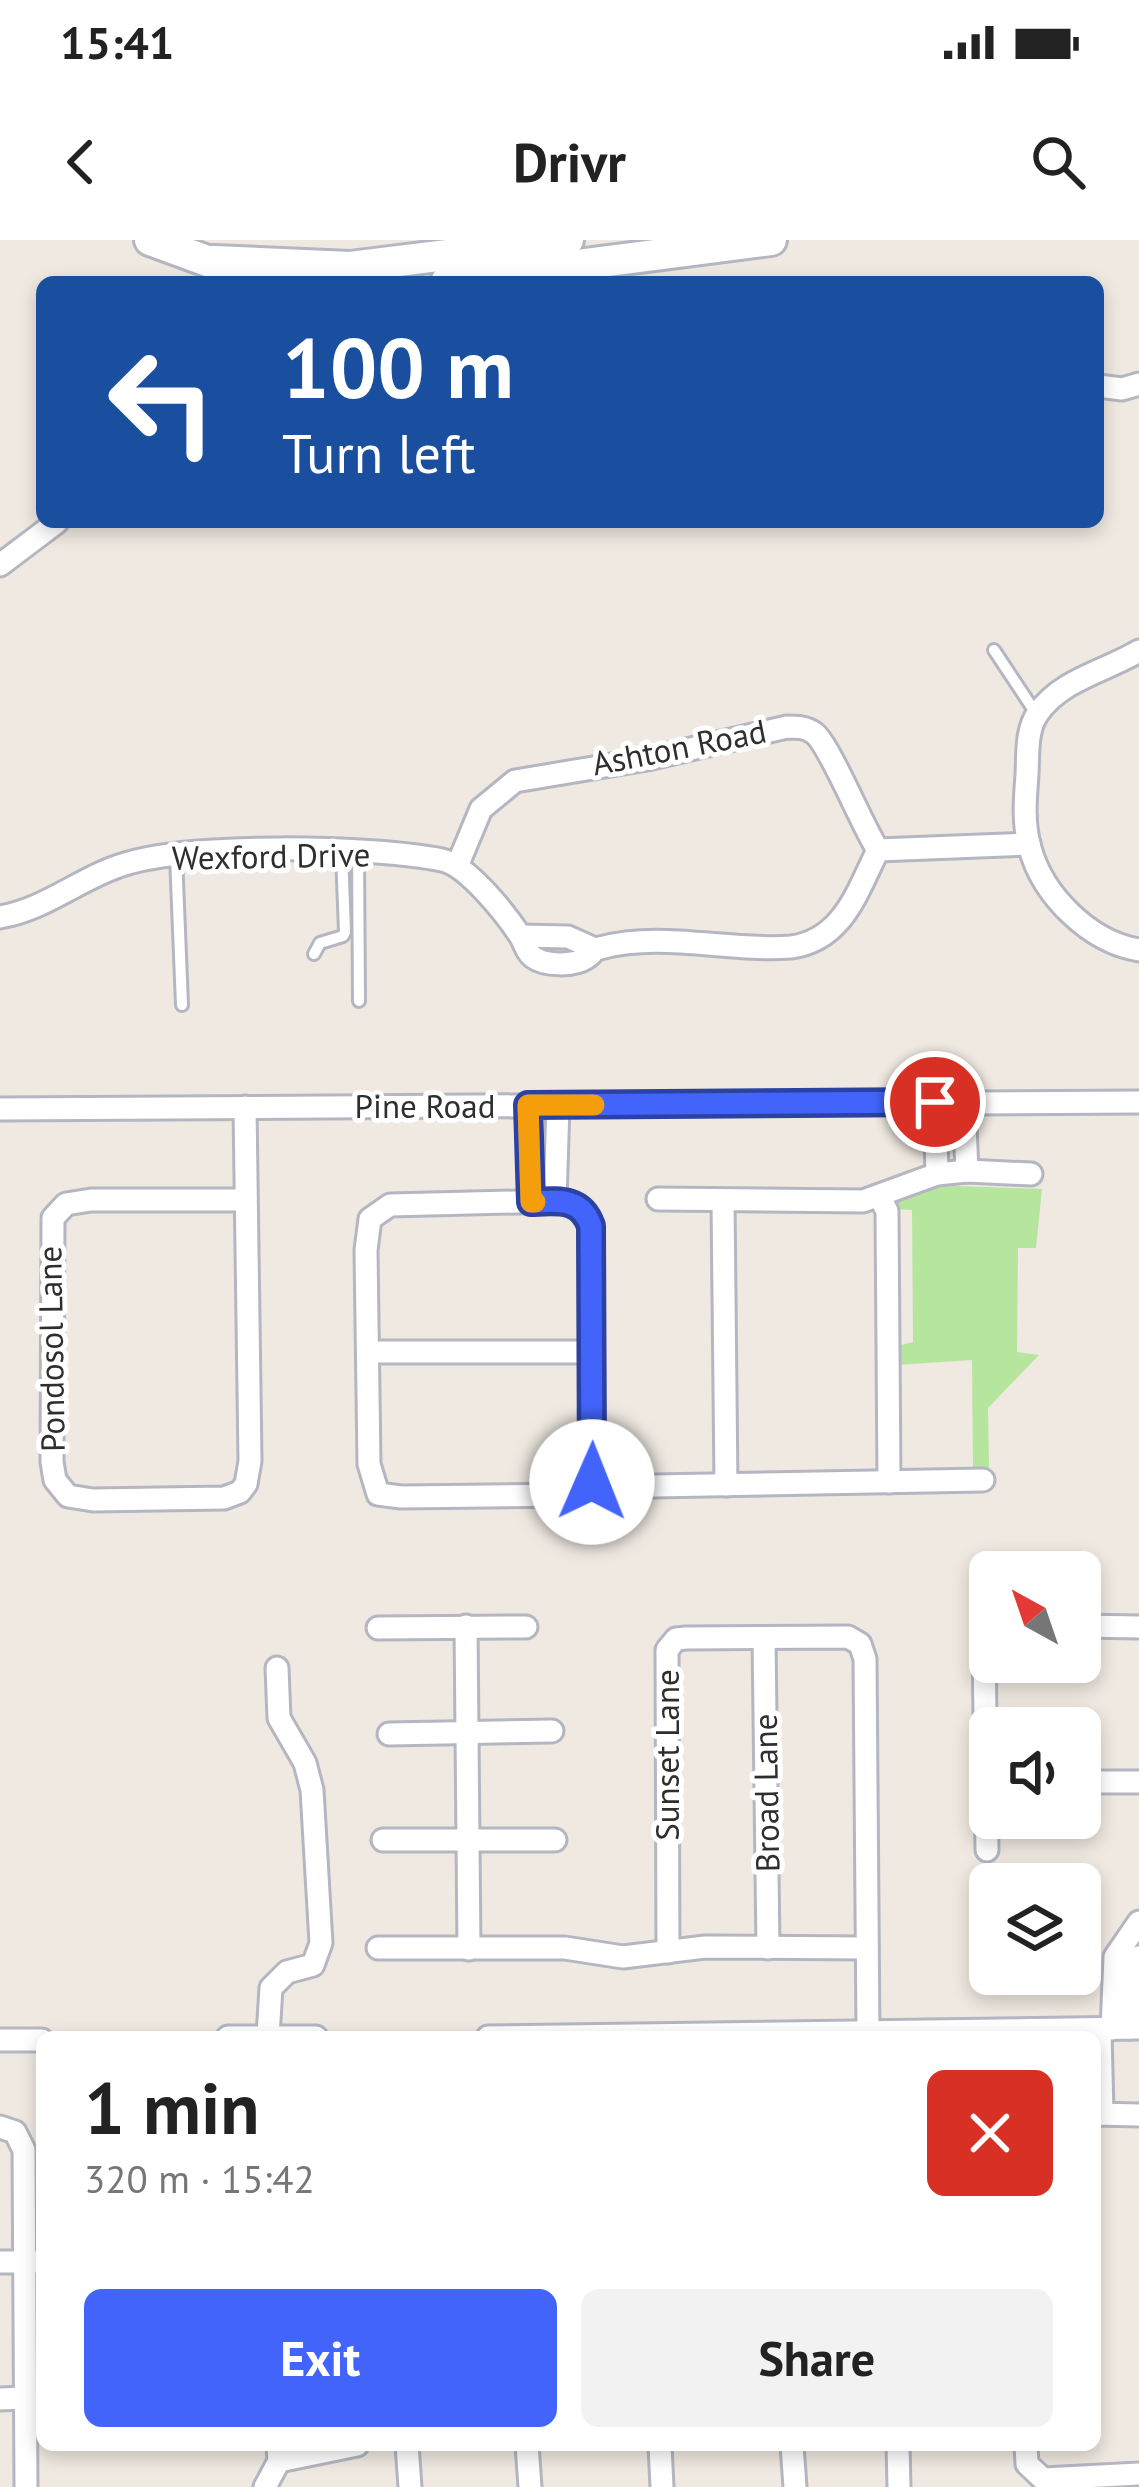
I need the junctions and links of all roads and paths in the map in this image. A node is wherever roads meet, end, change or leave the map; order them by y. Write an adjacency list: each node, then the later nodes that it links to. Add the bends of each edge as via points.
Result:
1 (150, 240): 4 (street)
2 (771, 240): 3 (street)
3 (546, 246): 4 (street, via 350,267); 6 (street)
4 (214, 261): 5 (street)
5 (254, 276)
6 (463, 276)
7 (1139, 384): 8 (street)
8 (1104, 387)
9 (49, 528): 10 (street)
10 (0, 565)
11 (994, 650): 13 (lane)
12 (1139, 651): 13 (street, via 1071,683)
13 (1037, 715): 14 (street, via 1028,745)
14 (1029, 844): 15 (street); 20 (street, via 1044,877 1088,931)
15 (878, 850): 18 (street, via 844,916 811,944 660,943 596,949 579,961 541,961 529,953); 18 (street, Ashton Road, via 824,742 787,727 515,781 481,809)
16 (350, 853): 17 (street, Wexford Drive); 18 (street, Wexford Drive); 21 (lane, via 345,932); 22 (lane)
17 (176, 856): 19 (street, Wexford Drive, via 116,867); 23 (lane)
18 (458, 864)
19 (0, 917)
20 (1139, 950)
21 (314, 954)
22 (359, 1000)
23 (182, 1005)
24 (935, 1102): 25 (street, Pine Road); 28 (street, Pine Road); 32 (street)
25 (964, 1102): 26 (street, Pine Road); 31 (street)
26 (1139, 1102)
27 (528, 1105): 28 (street, Pine Road); 29 (street, Pine Road); 38 (street)
28 (558, 1105): 39 (street)
29 (244, 1107): 30 (street, Pine Road); 36 (street, Pondosol Lane)
30 (0, 1109)
31 (968, 1171): 32 (street); 33 (street)
32 (938, 1174): 34 (street)
33 (1031, 1174)
34 (879, 1196): 37 (street); 43 (street, via 887,1210)
35 (658, 1199): 37 (street)
36 (246, 1200): 36 (street, Pondosol Lane, via 246,1484 224,1498 68,1496 52,1462 52,1217 66,1204 91,1200)
37 (723, 1200): 44 (street)
38 (531, 1202): 39 (street); 40 (street, via 404,1204 375,1212 367,1227)
39 (555, 1202): 41 (street, via 577,1205 591,1226)
40 (368, 1352): 41 (street); 41 (street, via 370,1474 378,1494 391,1497 585,1490 594,1463)
41 (591, 1352)
42 (983, 1480): 43 (street)
43 (889, 1482): 44 (street)
44 (726, 1485): 45 (street)
45 (654, 1486)
46 (466, 1626): 47 (street); 50 (street); 54 (street)
47 (526, 1627)
48 (1101, 1627): 49 (street)
49 (1139, 1627)
50 (378, 1628)
51 (764, 1638): 66 (street, Broad Lane); 67 (street, Sunset Lane, via 841,1636 863,1648); 68 (street, Sunset Lane, via 676,1639 668,1650)
52 (277, 1668): 71 (street, via 279,1718 312,1790 321,1942 313,1965 287,1972 272,1988)
53 (552, 1731): 54 (street)
54 (468, 1733): 55 (street); 60 (street)
55 (388, 1735)
56 (1101, 1782): 57 (street)
57 (1139, 1782)
58 (987, 1839): 62 (street)
59 (383, 1840): 60 (street)
60 (469, 1840): 61 (street); 65 (street)
61 (555, 1840)
62 (987, 1850)
63 (1139, 1922): 70 (street, via 1115,1957)
64 (378, 1948): 65 (street)
65 (469, 1948): 68 (street, via 565,1948 608,1957)
66 (768, 1948): 67 (street); 68 (street)
67 (867, 1948): 72 (street, Sunset Lane)
68 (668, 1952)
69 (1139, 1957): 70 (street)
70 (1120, 2029): 73 (street); 76 (street)
71 (268, 2031)
72 (868, 2031)
73 (994, 2031)
74 (0, 2040): 75 (street)
75 (36, 2040)
76 (1101, 2102)
77 (1101, 2114): 78 (street)
78 (1139, 2115)
79 (0, 2127): 80 (street, via 22,2144)
80 (33, 2187): 82 (street)
81 (0, 2262): 82 (street)
82 (33, 2262): 83 (street)
83 (30, 2391): 84 (street); 93 (street)
84 (0, 2399)
85 (407, 2451): 95 (street)
86 (527, 2451): 96 (street)
87 (660, 2451): 97 (street)
88 (792, 2451): 98 (street)
89 (898, 2451): 99 (street)
90 (1026, 2451): 92 (street, via 1042,2479)
91 (278, 2453): 94 (street)
92 (1139, 2474)
93 (26, 2487)
94 (265, 2487)
95 (410, 2487)
96 (530, 2487)
97 (662, 2487)
98 (795, 2487)
99 (899, 2487)

